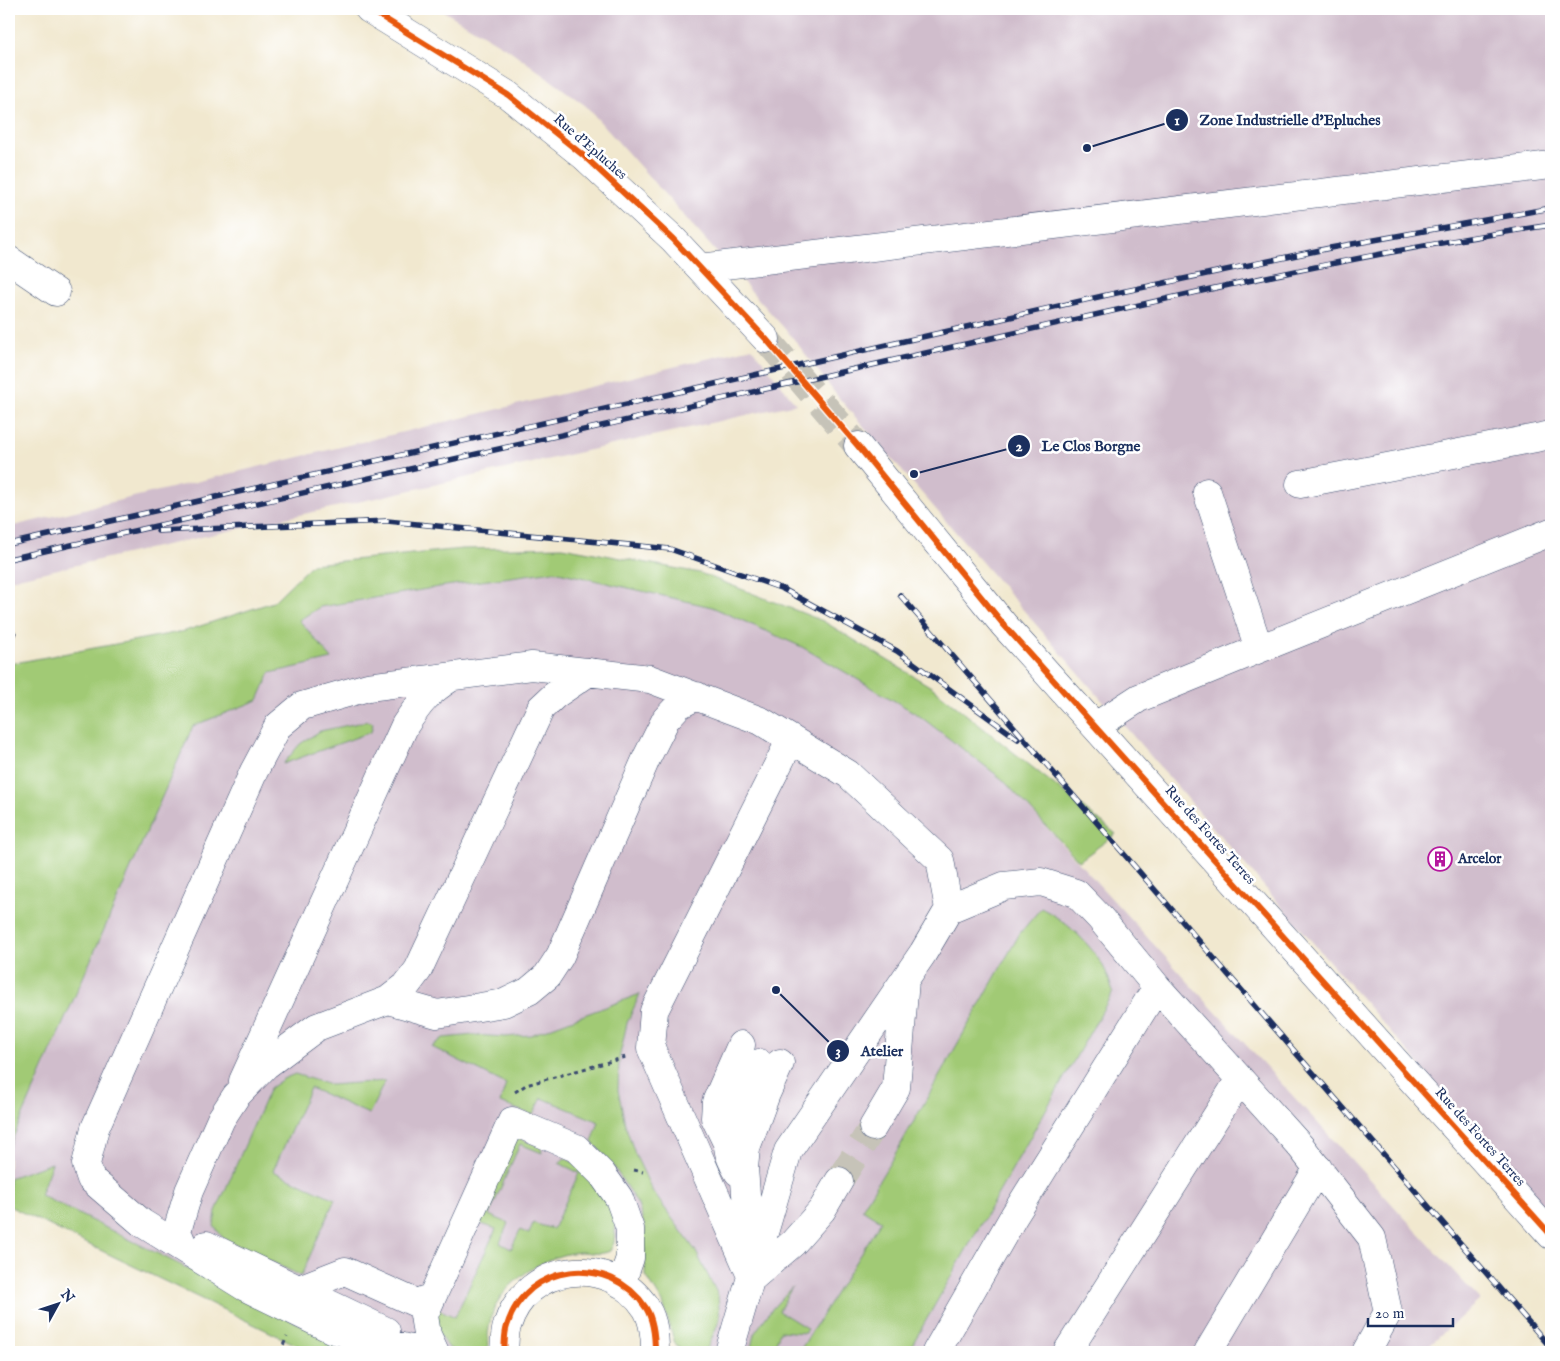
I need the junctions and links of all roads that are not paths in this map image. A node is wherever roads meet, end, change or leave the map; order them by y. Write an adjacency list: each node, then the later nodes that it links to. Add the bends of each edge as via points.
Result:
1 (369, 9): 4 (street, Rue d'Epluches, via 508,95 584,156)
2 (1551, 165): 4 (street)
3 (9, 260): 5 (street)
4 (700, 268): 6 (street, Rue d'Epluches)
5 (56, 292)
6 (766, 339)
7 (1551, 435): 9 (street)
8 (858, 446): 16 (street, Rue des Fortes Terres, via 1004,625)
9 (1300, 484)
10 (1207, 492): 12 (street)
11 (1551, 532): 12 (street)
12 (1258, 649): 16 (street, via 1139,698)
13 (589, 672): 14 (street, via 532,666); 15 (street, via 650,679); 21 (street, via 541,708 418,970 406,986)
14 (453, 676): 23 (street, via 421,700 405,725); 29 (street, via 368,687 302,706 278,726 254,772 95,1128 86,1164 91,1179 142,1223)
15 (697, 696): 17 (street, via 761,721); 21 (street, via 679,705 666,719 560,956 547,976 529,991 504,1003 437,1014)
16 (1096, 726): 28 (street, Rue des Fortes Terres)
17 (791, 739): 18 (street, via 848,774 940,860); 30 (street, via 654,1011 651,1048)
18 (949, 909): 19 (street); 20 (street, via 1004,886 1041,882 1076,893)
19 (905, 979): 24 (street, via 896,1088); 30 (street, via 788,1151)
20 (1158, 986): 22 (street); 40 (street, via 1014,1216)
21 (388, 1000): 23 (street, via 317,1027 266,1065)
22 (1240, 1079): 25 (street); 41 (street)
23 (236, 1096): 29 (street, via 221,1119 189,1192)
24 (873, 1127)
25 (1318, 1168): 42 (street); 43 (street, via 1372,1238 1388,1312)
26 (839, 1181): 30 (street, via 822,1210 805,1230)
27 (745, 1187): 27 (street, via 732,1162 728,1145 733,1123 761,1054 766,1094 746,1148); 30 (street)
28 (1551, 1235)
29 (181, 1240): 32 (street); 34 (street, via 245,1287 333,1330)
30 (752, 1278): 39 (street)
31 (621, 1284): 33 (street, via 630,1258 630,1229 619,1198 602,1174 576,1148 512,1121); 37 (street, via 610,1276 586,1271 560,1273 536,1284 518,1302 506,1326); 38 (street, via 646,1309 655,1331)
32 (298, 1289): 33 (street, via 345,1271 416,1303); 35 (street)
33 (430, 1298): 36 (street, via 424,1315 427,1335)
34 (424, 1352)
35 (430, 1352)
36 (435, 1352)
37 (504, 1352)
38 (655, 1352)
39 (729, 1352)
40 (936, 1352)
41 (1067, 1352)
42 (1208, 1352)
43 (1366, 1352)

